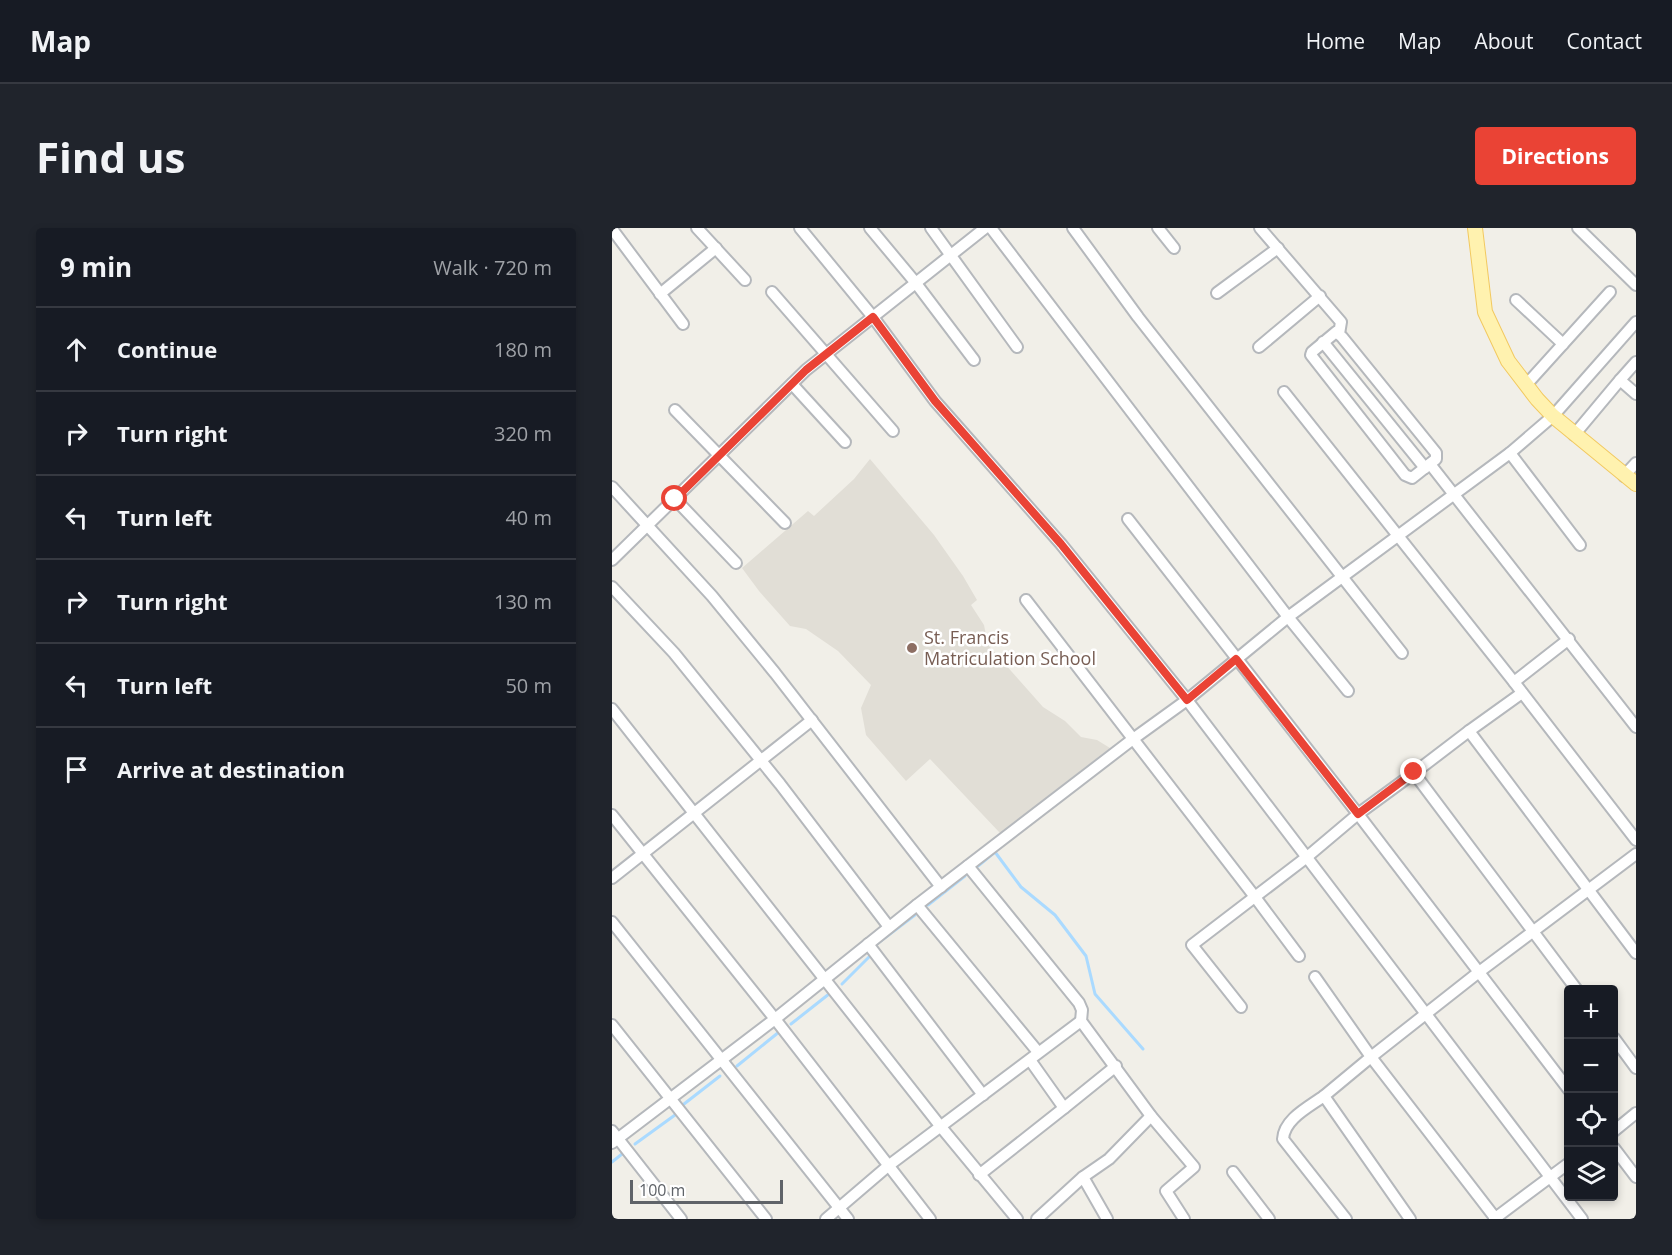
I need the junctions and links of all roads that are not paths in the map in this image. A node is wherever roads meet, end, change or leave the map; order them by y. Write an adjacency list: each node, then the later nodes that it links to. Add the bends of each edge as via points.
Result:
1 (698, 228): 13 (street)
2 (800, 228): 26 (street)
3 (870, 228): 18 (street)
4 (931, 228): 16 (street)
5 (985, 228): 16 (street)
6 (991, 228): 66 (street)
7 (1073, 228): 63 (street, via 1138,317)
8 (1158, 228): 14 (street)
9 (1260, 228): 15 (street)
10 (1477, 228): 39 (main road, via 1485,312 1508,361)
11 (1578, 228): 19 (street)
12 (612, 229): 23 (street)
13 (716, 248): 17 (street); 23 (street)
14 (1174, 248)
15 (1278, 248): 22 (street); 24 (street)
16 (951, 254): 18 (street); 32 (street)
17 (745, 280)
18 (915, 282): 26 (street); 35 (street)
19 (1636, 285)
20 (772, 292): 34 (street)
21 (1610, 292): 31 (street)
22 (1217, 293)
23 (660, 294): 28 (street)
24 (1320, 296): 29 (street, via 1341,322); 33 (street)
25 (1516, 300): 31 (street)
26 (873, 317): 34 (street); 73 (street, via 935,401 1061,544)
27 (1636, 322): 43 (street)
28 (683, 324)
29 (1339, 334): 30 (street, via 1332,334); 50 (street, via 1436,453 1436,459)
30 (1323, 342): 50 (street); 50 (street, via 1312,352 1312,358 1406,475 1412,478)
31 (1563, 344): 39 (street)
32 (1017, 347)
33 (1259, 347)
34 (827, 353): 38 (street); 44 (street)
35 (974, 360)
36 (1636, 362): 37 (street)
37 (1620, 380): 41 (street); 45 (street)
38 (792, 384): 46 (street); 48 (street)
39 (1526, 385): 43 (main road)
40 (1284, 392): 59 (street)
41 (1636, 394)
42 (675, 410): 48 (street)
43 (1553, 416): 45 (main road); 47 (street)
44 (893, 431)
45 (1574, 435): 51 (main road)
46 (845, 442)
47 (1509, 453): 54 (street); 60 (street)
48 (719, 456): 55 (street); 57 (street)
49 (1636, 463): 51 (street)
50 (1427, 466): 54 (street)
51 (1624, 476): 52 (main road)
52 (1636, 484)
53 (612, 488): 58 (street)
54 (1453, 495): 59 (street); 67 (street)
55 (675, 499): 58 (street); 62 (street)
56 (1128, 519): 69 (street)
57 (785, 524)
58 (647, 526): 61 (street); 75 (street, via 712,596)
59 (1397, 536): 63 (street); 70 (street)
60 (1580, 545)
61 (612, 560)
62 (736, 563)
63 (1343, 576): 66 (street); 68 (street)
64 (612, 587): 79 (street, via 674,653)
65 (1026, 600): 78 (street)
66 (1287, 616): 69 (street); 71 (street)
67 (1569, 639): 70 (street); 76 (street)
68 (1402, 653)
69 (1236, 659): 73 (street); 82 (street)
70 (1514, 682): 72 (street)
71 (1348, 691)
72 (1522, 693): 77 (street); 84 (street)
73 (1187, 700): 78 (street); 87 (street)
74 (612, 709): 81 (street)
75 (812, 720): 79 (street); 90 (street)
76 (1636, 727)
77 (1469, 731): 80 (street); 91 (street)
78 (1133, 739): 88 (street); 92 (street)
79 (762, 761): 81 (street); 95 (street)
80 (1414, 772): 82 (street); 96 (street)
81 (696, 813): 85 (street); 102 (street)
82 (1358, 814): 87 (street); 100 (street)
83 (612, 815): 85 (street)
84 (1636, 840)
85 (643, 854): 89 (street); 106 (street)
86 (1636, 854): 91 (street)
87 (1307, 857): 92 (street); 105 (street)
88 (968, 866): 90 (street); 107 (street, via 1079,1002)
89 (612, 878)
90 (941, 887): 93 (street)
91 (1588, 891): 96 (street); 98 (street)
92 (1255, 897): 99 (street); 104 (street, via 1192,945)
93 (917, 905): 95 (street); 110 (street)
94 (612, 922): 112 (street)
95 (889, 927): 97 (street)
96 (1533, 933): 100 (street); 103 (street)
97 (868, 944): 102 (street); 116 (street)
98 (1636, 953)
99 (1299, 956)
100 (1479, 972): 105 (street); 115 (street)
101 (1315, 977): 111 (street)
102 (825, 979): 106 (street); 122 (street)
103 (1572, 985)
104 (1241, 1007)
105 (1426, 1015): 111 (street); 131 (street)
106 (775, 1019): 112 (street); 126 (street)
107 (1081, 1021): 110 (street); 113 (street)
108 (612, 1025): 118 (street)
109 (1615, 1039): 114 (street)
110 (1034, 1056): 116 (street); 119 (street)
111 (1371, 1057): 117 (street); 146 (street)
112 (722, 1059): 118 (street); 133 (street)
113 (1116, 1066): 119 (street); 121 (street)
114 (1636, 1068)
115 (1564, 1082)
116 (982, 1095): 122 (street)
117 (1324, 1096): 144 (street, via 1291,1121 1283,1139); 145 (street)
118 (669, 1099): 124 (street); 135 (street)
119 (1064, 1108): 129 (street)
120 (1636, 1113): 123 (street)
121 (1151, 1116): 130 (street, via 1109,1159); 142 (street, via 1194,1167 1166,1191)
122 (940, 1126): 126 (street); 129 (street)
123 (1618, 1128)
124 (614, 1137): 134 (street)
125 (1618, 1153): 132 (street)
126 (888, 1166): 133 (street); 138 (street)
127 (1564, 1166): 131 (street)
128 (1233, 1172): 143 (street)
129 (979, 1175): 139 (street)
130 (1083, 1177): 140 (street); 141 (street)
131 (1549, 1177): 146 (street); 147 (street)
132 (1636, 1177)
133 (840, 1208): 136 (street); 137 (street)
134 (681, 1219)
135 (766, 1219)
136 (826, 1219)
137 (848, 1219)
138 (930, 1219)
139 (1017, 1219)
140 (1037, 1219)
141 (1107, 1219)
142 (1184, 1219)
143 (1269, 1219)
144 (1346, 1219)
145 (1410, 1219)
146 (1495, 1219)
147 (1582, 1219)

